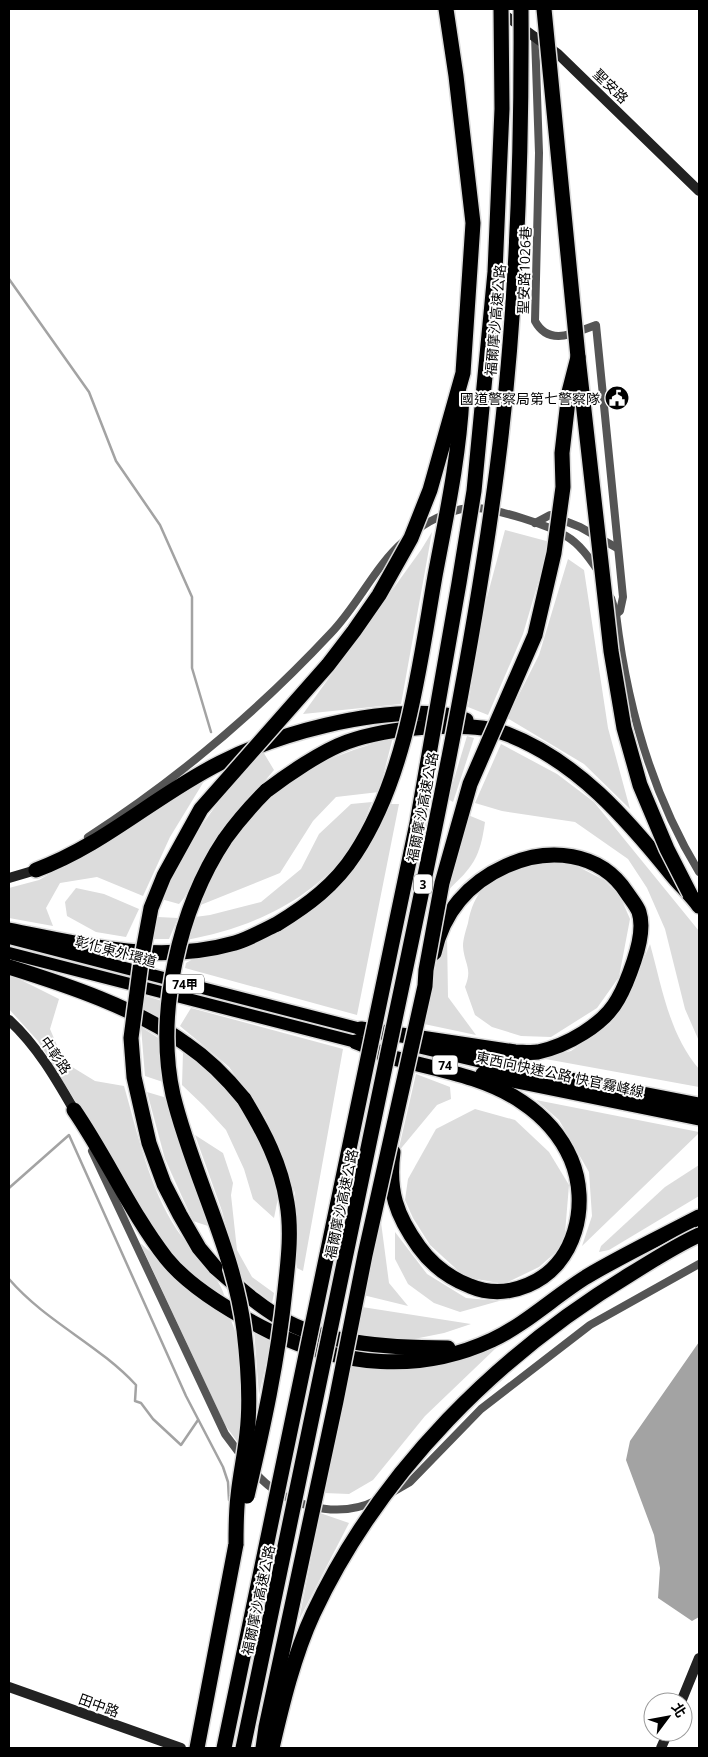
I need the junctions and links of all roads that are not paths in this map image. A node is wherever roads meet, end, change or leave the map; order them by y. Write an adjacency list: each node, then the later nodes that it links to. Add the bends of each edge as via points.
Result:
1 (446, 9): 9 (highway, bridge, via 472,223)
2 (496, 9): 6 (street, 聖安路)
3 (501, 9): 40 (highway, 福爾摩沙高速公路 / 3, bridge, via 502,109 495,272 475,482 460,582 417,823)
4 (520, 9): 41 (highway, 福爾摩沙高速公路 / 3, bridge, via 521,170 510,348 497,469 481,573 435,827)
5 (544, 9): 8 (highway, bridge)
6 (535, 36): 7 (street, 聖安路, via 574,69); 11 (street, 聖安路1026巷, via 539,153 535,321 547,335 559,338 596,325)
7 (699, 192)
8 (578, 357): 17 (highway, bridge, via 602,588 624,728 640,785 667,849); 22 (highway, bridge, via 569,392 562,453 563,487 554,553 535,635 467,793 442,883)
9 (463, 373): 18 (highway, bridge, via 460,432 450,497 422,652 394,772 369,830 333,883 315,900 277,924 237,943 198,952 158,954 106,949); 33 (highway, bridge, via 430,490 411,538 379,595 328,665 201,810 164,876 151,908 131,1038 134,1077 149,1143 164,1184 199,1248 215,1268 277,1315 318,1334 407,1348)
10 (535, 523): 11 (street, via 550,515); 12 (street, via 566,536 583,550 605,579); 14 (street, via 476,508 455,511 423,526 398,546 338,625 249,715 201,756 119,817)
11 (617, 548): 12 (street, 聖安路1026巷, via 623,597 620,611)
12 (616, 614): 15 (street, via 638,733 661,801)
13 (506, 733): 14 (highway, via 438,714 410,713 331,725 278,738 220,763 83,849); 17 (highway, via 551,757 615,808); 34 (highway, bridge, via 449,726 407,730 346,742 326,752 266,791 224,840 202,879 180,943 169,1016 168,1057 173,1094 236,1288 244,1329 248,1414)
14 (36, 870): 16 (street)
15 (699, 872)
16 (9, 878)
17 (695, 900)
18 (9, 930)
19 (9, 938): 24 (main road, 彰化東外環道 / 74甲)
20 (9, 952): 24 (main road, 彰化東外環道 / 74甲)
21 (9, 967): 34 (highway, bridge, via 95,997 186,1043 226,1077 244,1099 276,1158 290,1225 281,1327)
22 (426, 986): 24 (highway, bridge, via 435,946 456,902 492,873 516,862 570,854 592,862 622,885 639,912 640,931 632,966 618,1000 604,1018 562,1044 537,1052 515,1052); 28 (highway, bridge)
23 (9, 1020): 27 (street, 中彰路, via 45,1061)
24 (358, 1036): 25 (highway, 東西向快速公路 快官霧峰線 / 74, via 444,1052); 28 (highway, bridge, via 387,1056 500,1089 523,1102 547,1122 571,1160 577,1184 578,1221 565,1255 550,1272 518,1289 498,1292 477,1289 456,1280 430,1259 412,1236 392,1190)
25 (534, 1080): 26 (highway, 東西向快速公路 快官霧峰線 / 74); 29 (highway, 東西向快速公路 快官霧峰線 / 74)
26 (699, 1105)
27 (74, 1110): 32 (street, via 225,1434 261,1480 286,1497 323,1509 344,1510 369,1504 410,1482 481,1409 556,1350 590,1325); 33 (highway, via 100,1148 146,1230 168,1260 224,1307 284,1338 358,1361 416,1362)
28 (398, 1110): 42 (highway, bridge)
29 (699, 1118)
30 (699, 1217): 33 (highway, via 622,1256 493,1339)
31 (699, 1235): 43 (highway, bridge, via 572,1310 536,1339 429,1440 379,1500 312,1615 290,1679)
32 (699, 1264)
33 (470, 1348)
34 (236, 1544): 39 (highway)
35 (699, 1658): 37 (street)
36 (9, 1687): 38 (street, 田中路)
37 (685, 1692)
38 (181, 1748)
39 (197, 1748)
40 (224, 1748)
41 (243, 1748)
42 (263, 1748)
43 (272, 1748)

